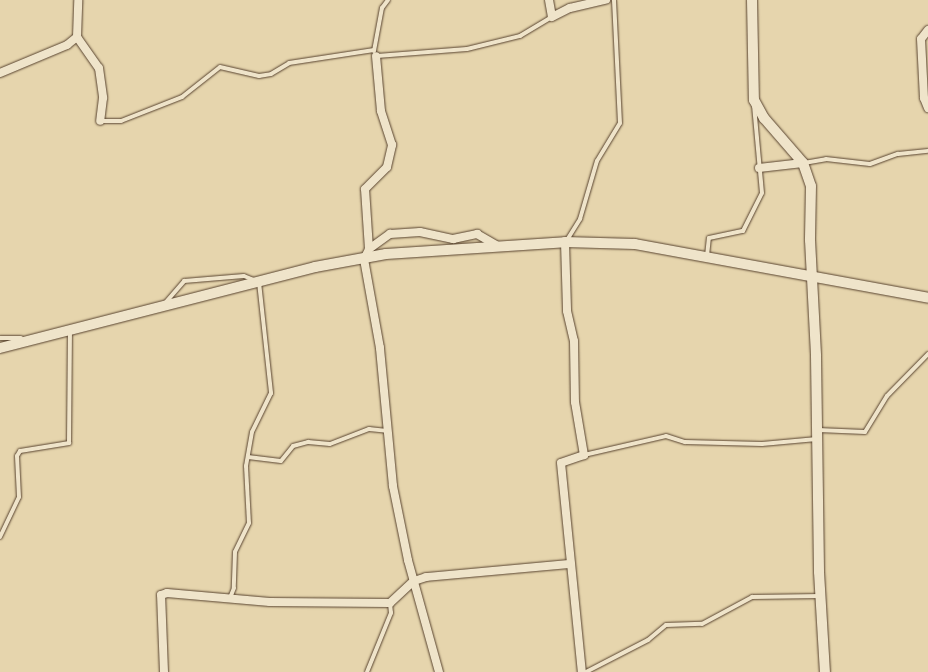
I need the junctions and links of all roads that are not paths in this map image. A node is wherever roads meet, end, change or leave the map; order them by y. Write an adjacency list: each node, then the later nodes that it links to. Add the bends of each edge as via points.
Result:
1 (78, 0): 9 (street)
2 (388, 0): 10 (lane, via 382,8)
3 (549, 0): 7 (street)
4 (606, 0): 7 (street, via 570,8)
5 (614, 0): 18 (lane, via 620,123 597,161 580,219)
6 (752, 0): 12 (street)
7 (552, 17): 10 (lane, via 520,36 467,50)
8 (928, 30): 13 (street, via 921,39 924,98)
9 (77, 37): 11 (street, via 67,45); 14 (street, via 99,68 103,98)
10 (375, 53): 14 (lane, via 289,62 271,74 259,76 220,67 182,97 121,121); 20 (street, via 381,111 392,145 388,167 365,189)
11 (0, 73)
12 (754, 100): 16 (street, via 764,118); 17 (lane)
13 (928, 108)
14 (100, 120)
15 (928, 151): 16 (lane, via 898,154 870,164 826,158)
16 (803, 163): 17 (street); 22 (street, via 811,186)
17 (759, 168): 21 (lane, via 762,192 743,231 709,238)
18 (565, 242): 19 (street); 21 (street, via 635,244); 33 (street, via 567,311 574,341 575,402)
19 (498, 246): 20 (street); 20 (street, via 477,234 453,239 420,232 390,234)
20 (366, 254): 23 (street); 31 (street)
21 (707, 256): 22 (street)
22 (812, 277): 24 (street); 32 (street)
23 (259, 282): 25 (street); 25 (lane, via 244,276 184,280); 34 (lane, via 271,394 252,432)
24 (928, 298)
25 (162, 306): 26 (street)
26 (70, 330): 28 (street); 35 (lane, via 69,443 20,451 19,498)
27 (0, 338): 28 (lane)
28 (36, 338): 29 (street)
29 (0, 348)
30 (928, 354): 32 (lane, via 887,396 865,432)
31 (388, 431): 34 (lane, via 369,428 330,444 308,442 293,446 281,460); 37 (street, via 393,486)
32 (817, 434): 33 (lane, via 762,444 685,442 666,436); 38 (street)
33 (584, 455): 36 (street, via 561,463)
34 (248, 457): 39 (lane, via 249,523 235,552 234,588)
35 (0, 537)
36 (570, 564): 37 (street, via 426,577); 44 (street)
37 (414, 581): 40 (street); 43 (street)
38 (821, 596): 44 (lane, via 752,597 702,624 666,625 648,640); 45 (street)
39 (230, 598): 40 (street); 41 (street, via 161,595)
40 (390, 603): 42 (lane, via 391,613)
41 (164, 672)
42 (367, 672)
43 (439, 672)
44 (584, 672)
45 (825, 672)

